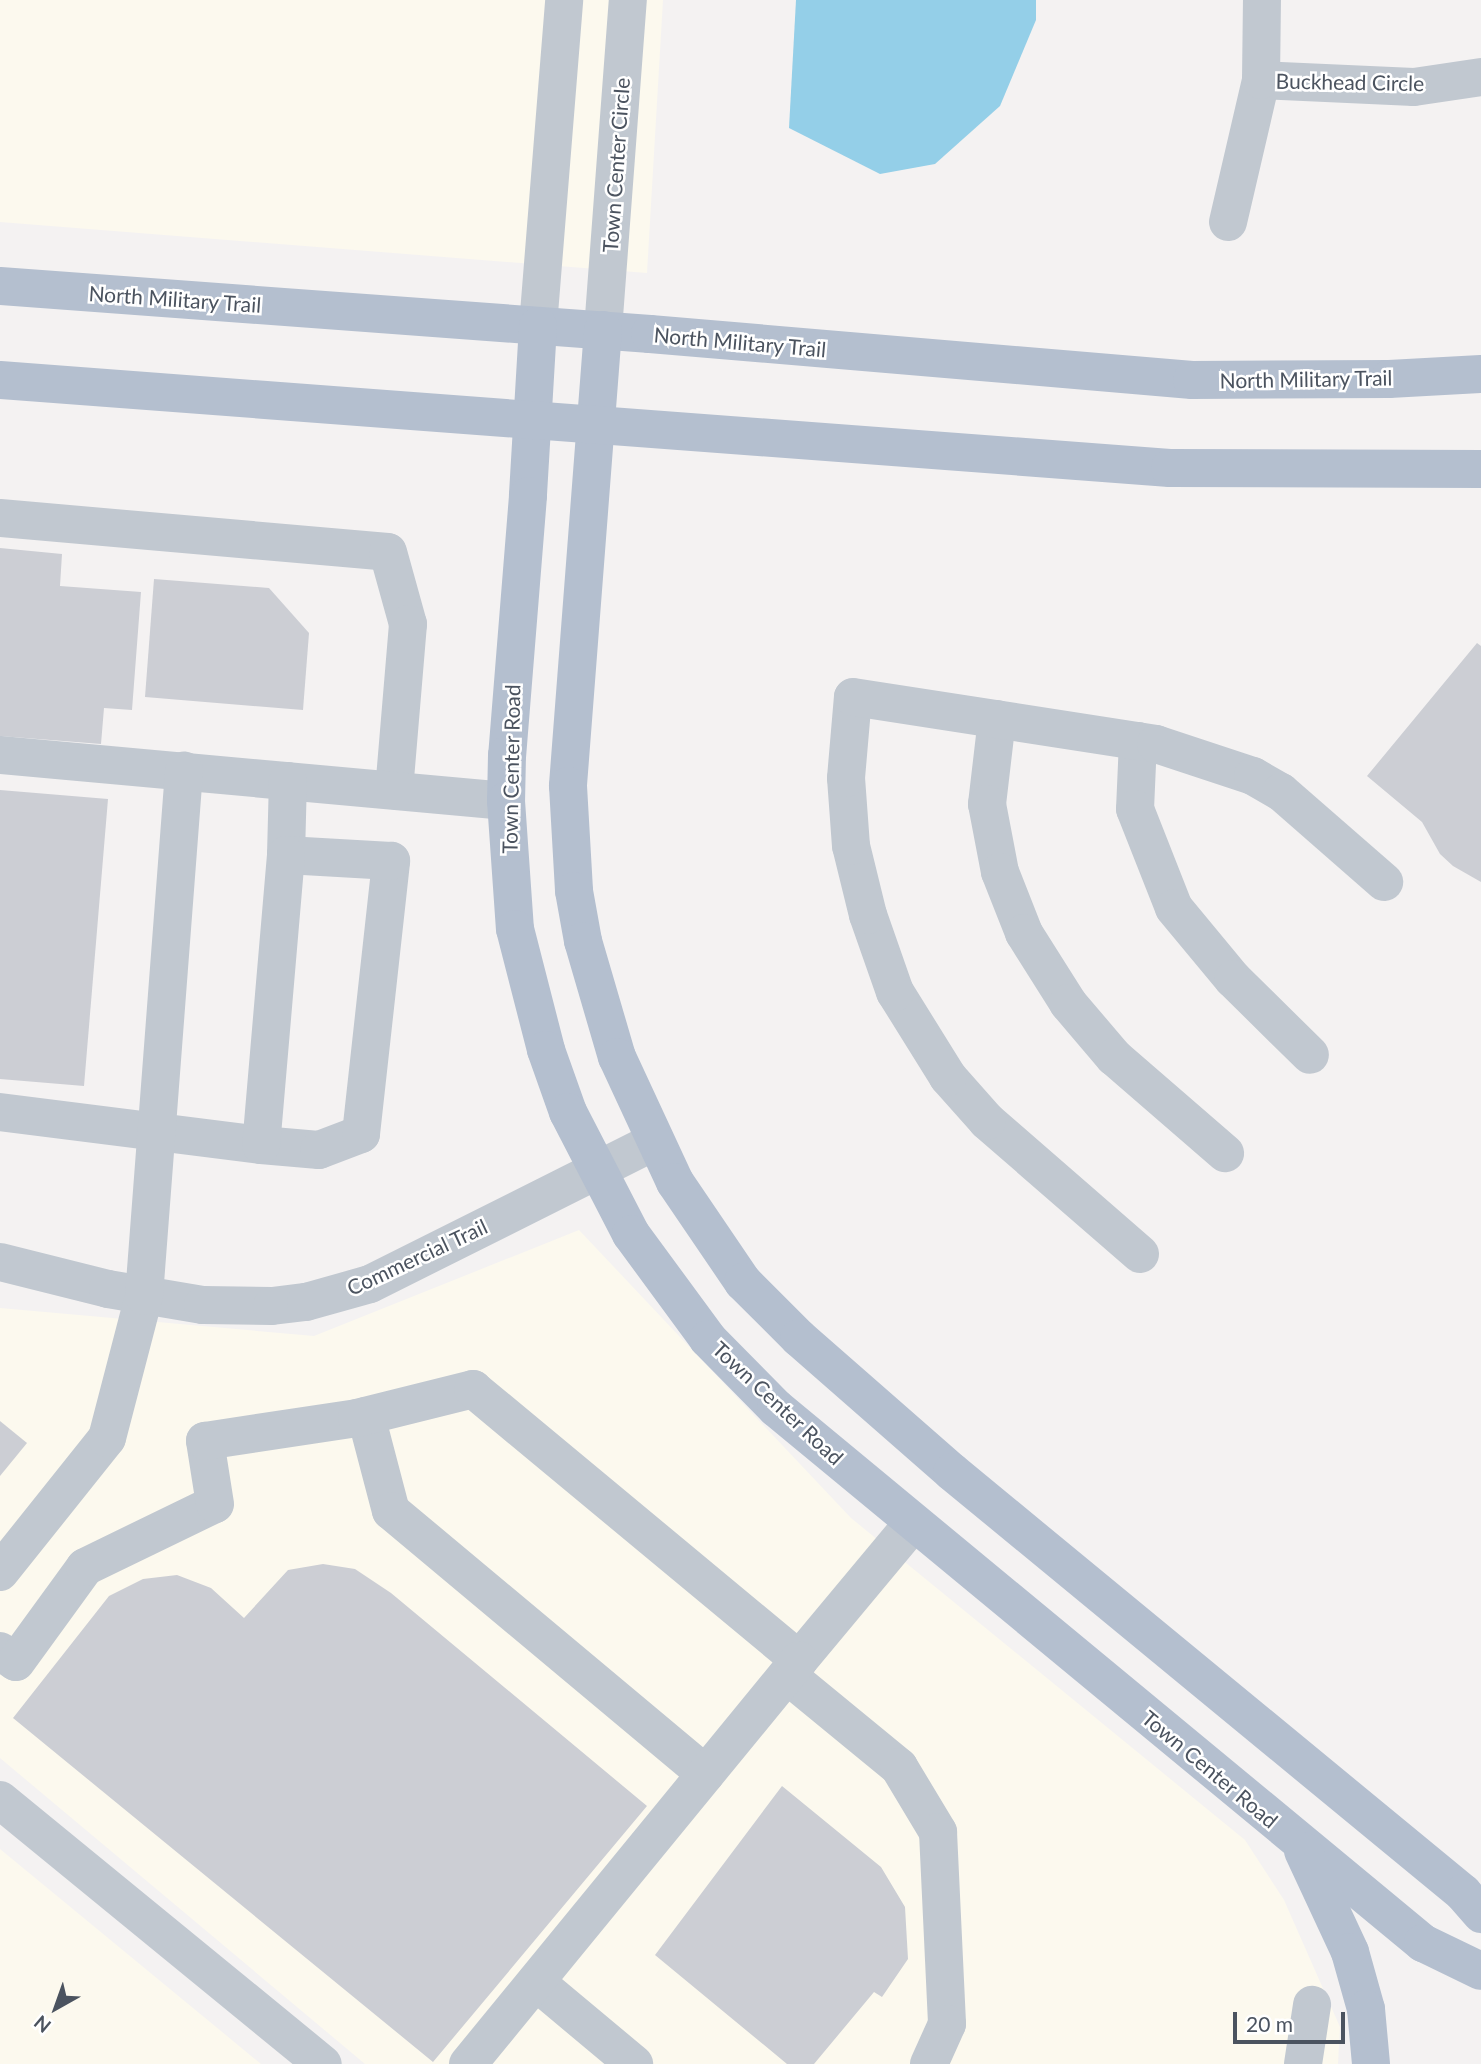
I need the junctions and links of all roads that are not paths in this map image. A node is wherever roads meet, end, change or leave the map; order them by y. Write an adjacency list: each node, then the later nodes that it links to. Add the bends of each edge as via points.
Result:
1 (564, 0): 8 (street)
2 (628, 0): 9 (street, Town Center Circle)
3 (1262, 0): 5 (street, Buckhead Circle)
4 (1481, 77): 5 (street, Buckhead Circle, via 1414,88)
5 (1261, 80): 6 (street, Buckhead Circle)
6 (1228, 222)
7 (0, 286): 8 (main road, North Military Trail)
8 (538, 326): 9 (main road, North Military Trail); 12 (main road, Town Center Road)
9 (603, 330): 10 (main road, North Military Trail, via 1192,380 1389,379); 13 (main road)
10 (1481, 373)
11 (0, 380): 12 (main road)
12 (532, 421): 13 (main road); 22 (main road, Town Center Road)
13 (597, 427): 14 (main road, via 1170,468); 28 (main road, via 568,786 573,879 598,999)
14 (1481, 469)
15 (0, 518): 21 (street, via 388,552 408,624)
16 (997, 719): 17 (street); 30 (street, via 987,804 1000,872 1024,933 1068,1003 1114,1057); 32 (street, via 853,696 846,778 851,846 868,915 895,992 948,1077 987,1121)
17 (1138, 741): 24 (street, via 1253,776 1281,792); 25 (street, via 1135,809 1174,908 1233,979)
18 (0, 755): 19 (street)
19 (184, 771): 20 (street); 27 (street)
20 (288, 781): 21 (street); 23 (street)
21 (394, 790): 22 (street)
22 (506, 801): 31 (main road, Town Center Road, via 515,929 528,990 568,1112)
23 (286, 855): 29 (street); 29 (street, via 391,861 361,1134 319,1150)
24 (1384, 882)
25 (1310, 1055)
26 (0, 1112): 27 (street)
27 (155, 1132): 29 (street); 34 (street)
28 (654, 1142): 31 (street, Commercial Trail); 43 (main road, via 720,1252 799,1338 932,1455 1463,1893)
29 (261, 1145)
30 (1226, 1153)
31 (597, 1171): 34 (street, Commercial Trail, via 401,1269 338,1294 272,1306 234,1307); 36 (main road, Town Center Road, via 631,1234 708,1339 776,1408)
32 (1140, 1254)
33 (0, 1262): 34 (street, Commercial Trail)
34 (144, 1296): 37 (street, via 107,1438)
35 (366, 1416): 38 (street, via 205,1441 215,1504 85,1567 16,1662); 39 (street, via 473,1389); 40 (street, via 391,1511)
36 (913, 1523): 39 (street); 42 (main road, Town Center Road)
37 (0, 1572)
38 (0, 1651)
39 (793, 1668): 40 (street); 50 (street, via 899,1767 938,1832 947,2024)
40 (706, 1774): 45 (street)
41 (0, 1800): 48 (street)
42 (1299, 1843): 44 (main road, Town Center Road, via 1423,1943); 52 (main road, via 1350,1952 1366,2009)
43 (1481, 1914)
44 (1481, 1971)
45 (536, 1982): 47 (street); 49 (street)
46 (1312, 2005): 51 (street)
47 (484, 2059)
48 (323, 2064)
49 (634, 2064)
50 (929, 2064)
51 (1303, 2064)
52 (1371, 2064)

